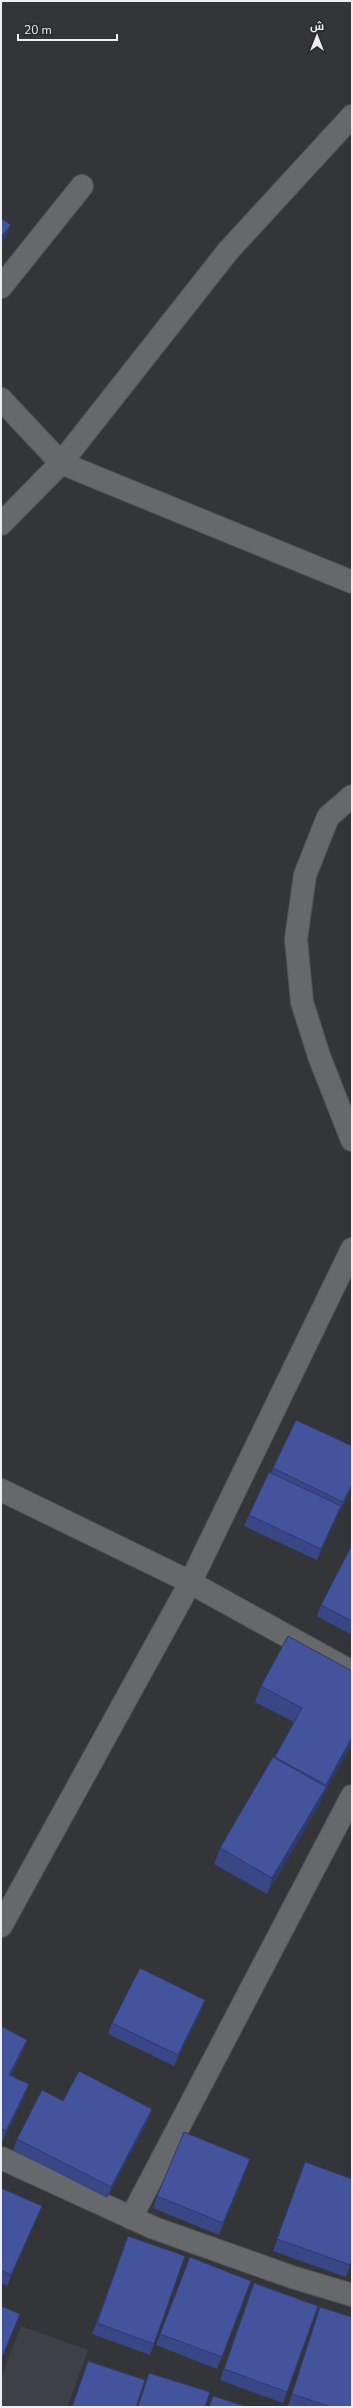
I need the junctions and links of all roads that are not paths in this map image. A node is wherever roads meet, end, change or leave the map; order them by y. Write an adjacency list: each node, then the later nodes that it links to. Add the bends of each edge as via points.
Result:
1 (352, 116): 5 (street, via 228,251)
2 (82, 186): 3 (street)
3 (1, 287)
4 (1, 399): 5 (street)
5 (61, 463): 6 (street); 7 (street)
6 (1, 524)
7 (352, 582)
8 (352, 796): 9 (street, via 328,817 305,875 296,939 302,1002 319,1056)
9 (352, 1140)
10 (352, 1249): 12 (street)
11 (1, 1490): 12 (street)
12 (190, 1583): 13 (street); 15 (street)
13 (352, 1672)
14 (352, 1796): 17 (street)
15 (1, 1926)
16 (1, 2158): 17 (street)
17 (131, 2218): 18 (street, via 292,2277)
18 (352, 2294)

